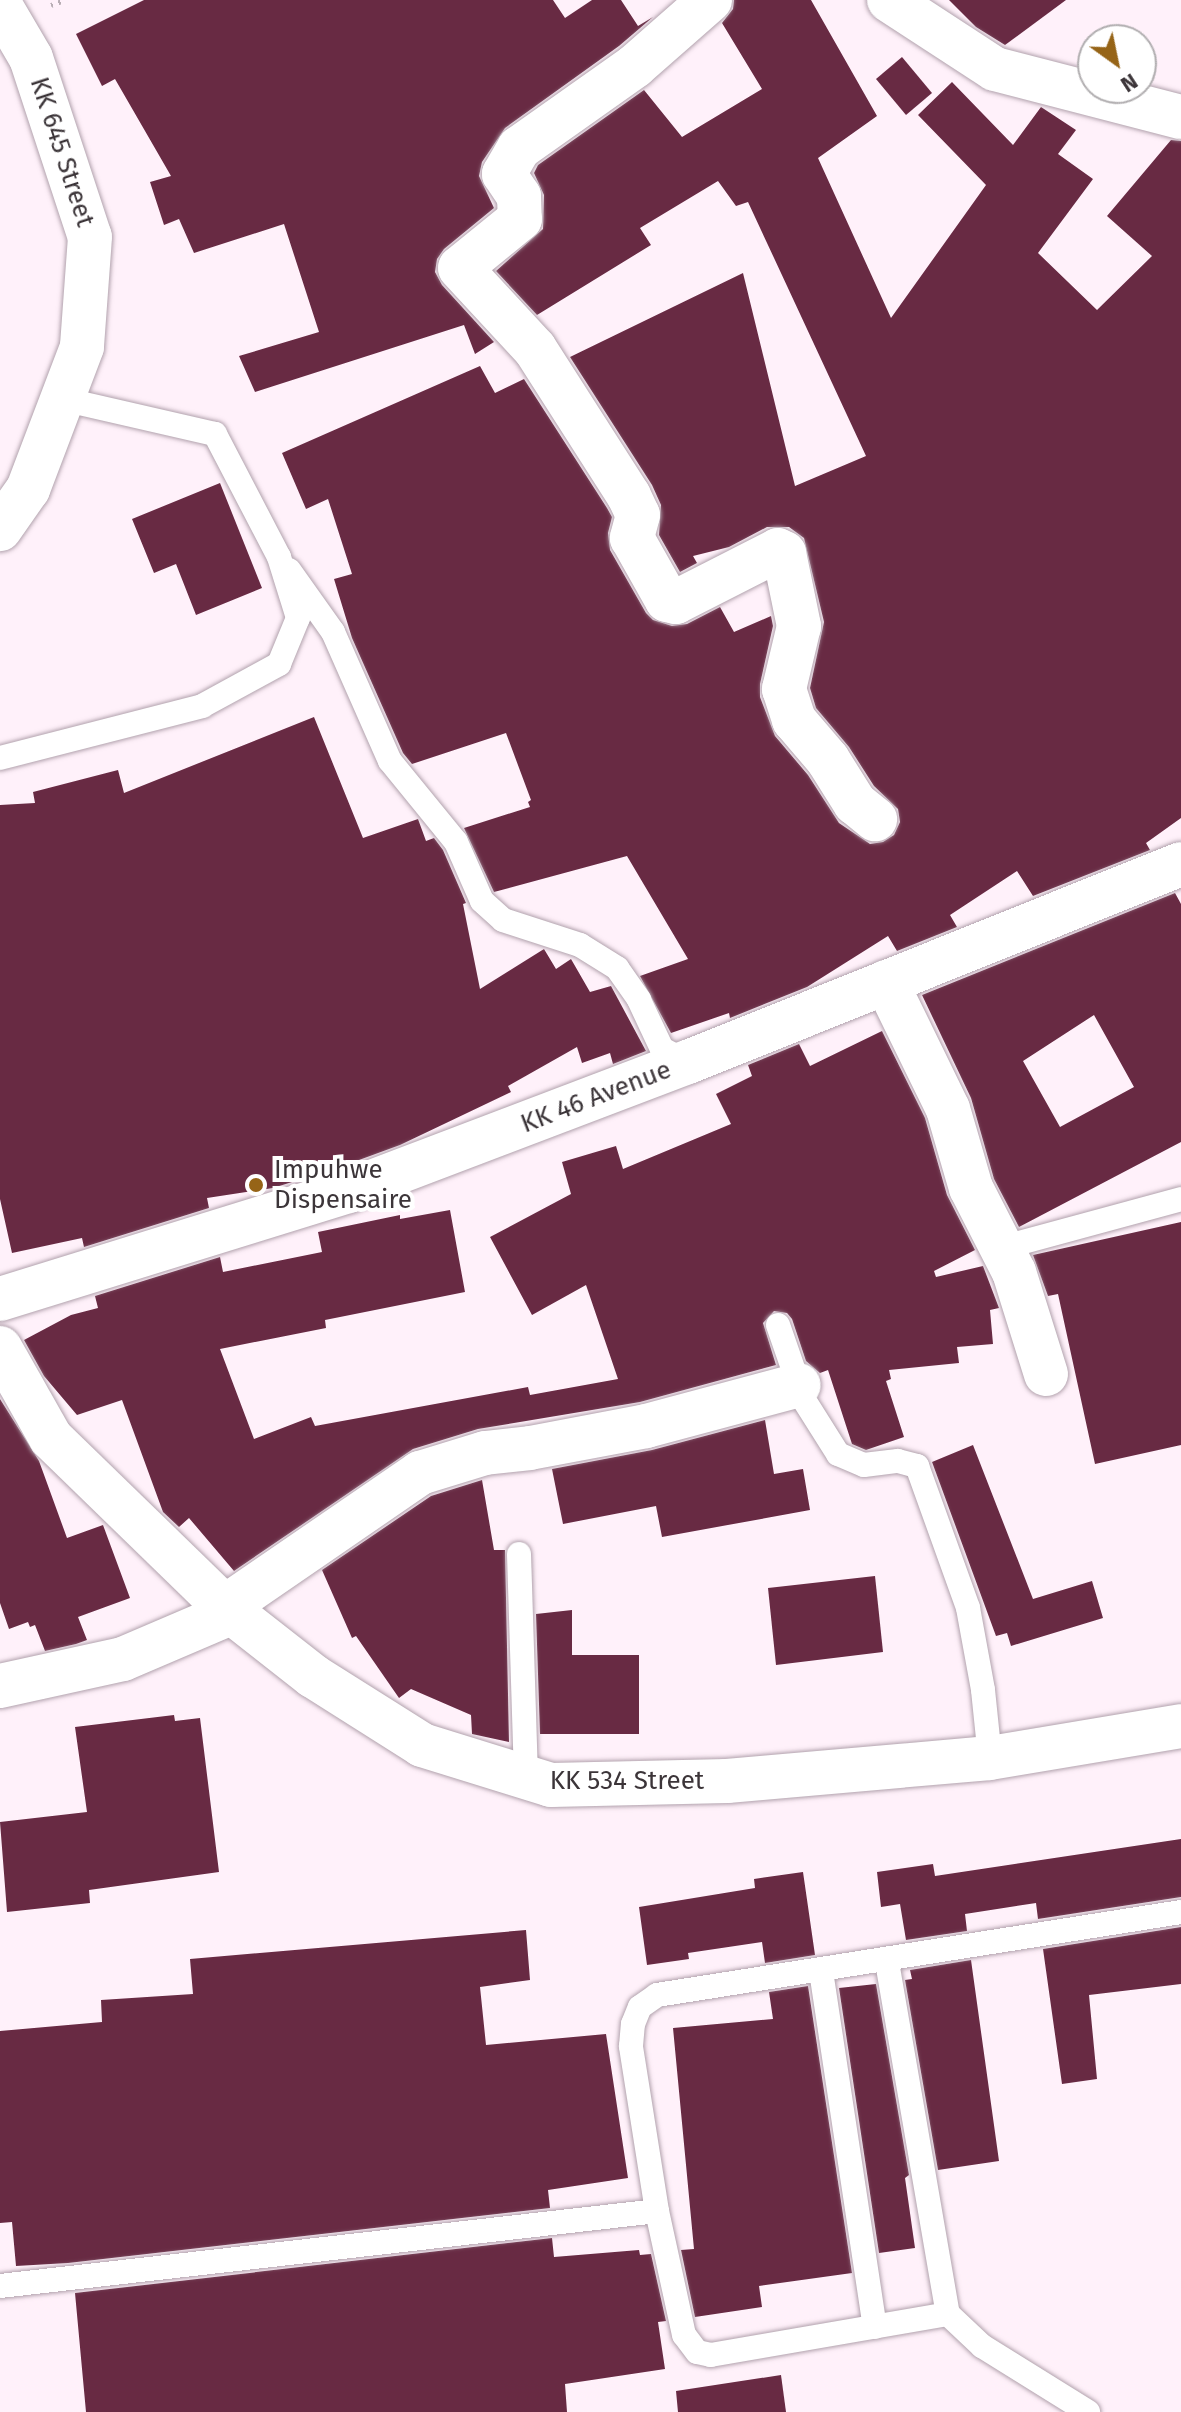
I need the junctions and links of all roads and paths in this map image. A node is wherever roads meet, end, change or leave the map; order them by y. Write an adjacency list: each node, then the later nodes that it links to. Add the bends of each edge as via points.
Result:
1 (710, 0): 9 (street, via 635,66 519,148 504,174 519,196 520,219 460,268 535,349 629,496 638,515 632,538 667,600 676,602 778,550 784,553 799,626 784,689 794,720 855,803)
2 (889, 0): 4 (street, via 995,69)
3 (0, 5): 5 (street, KK 645 Street, via 31,58 90,237 82,347)
4 (1181, 117)
5 (62, 399): 6 (street, KK 645 Street, via 28,489); 7 (lane, via 215,434)
6 (0, 529)
7 (279, 557): 8 (lane, via 298,618 279,664 202,706); 12 (lane, via 333,632 390,761 462,851 482,901 503,920 580,945 617,968 662,1049)
8 (0, 758)
9 (875, 819)
10 (1181, 864): 11 (street, KK 46 Avenue)
11 (886, 982): 12 (street, KK 46 Avenue); 14 (street, via 948,1109 971,1188)
12 (688, 1062): 15 (street, KK 46 Avenue, via 348,1191)
13 (1181, 1199): 14 (lane)
14 (1001, 1248): 18 (street, via 1014,1272)
15 (0, 1299)
16 (778, 1325): 19 (lane)
17 (0, 1348): 21 (street, KK 534 Street, via 51,1438)
18 (1046, 1374)
19 (799, 1385): 21 (street, via 646,1426 485,1453 420,1473); 24 (lane, via 838,1454 864,1465 898,1461 917,1466 968,1608)
20 (519, 1554): 25 (lane)
21 (228, 1610): 22 (street, via 123,1659); 25 (street, KK 534 Street, via 313,1676 422,1745)
22 (0, 1686)
23 (1181, 1726): 24 (street, KK 534 Street)
24 (990, 1758): 25 (street, KK 534 Street, via 727,1781 551,1785)
25 (526, 1777)
26 (1181, 1912): 27 (lane)
27 (887, 1962): 28 (lane); 31 (lane)
28 (821, 1971): 29 (lane, via 657,1995 640,2007 631,2046); 32 (lane)
29 (657, 2211): 30 (lane); 32 (lane, via 684,2335 697,2352 711,2355)
30 (0, 2286)
31 (948, 2314): 32 (lane); 33 (lane, via 982,2346)
32 (875, 2327)
33 (1088, 2412)

